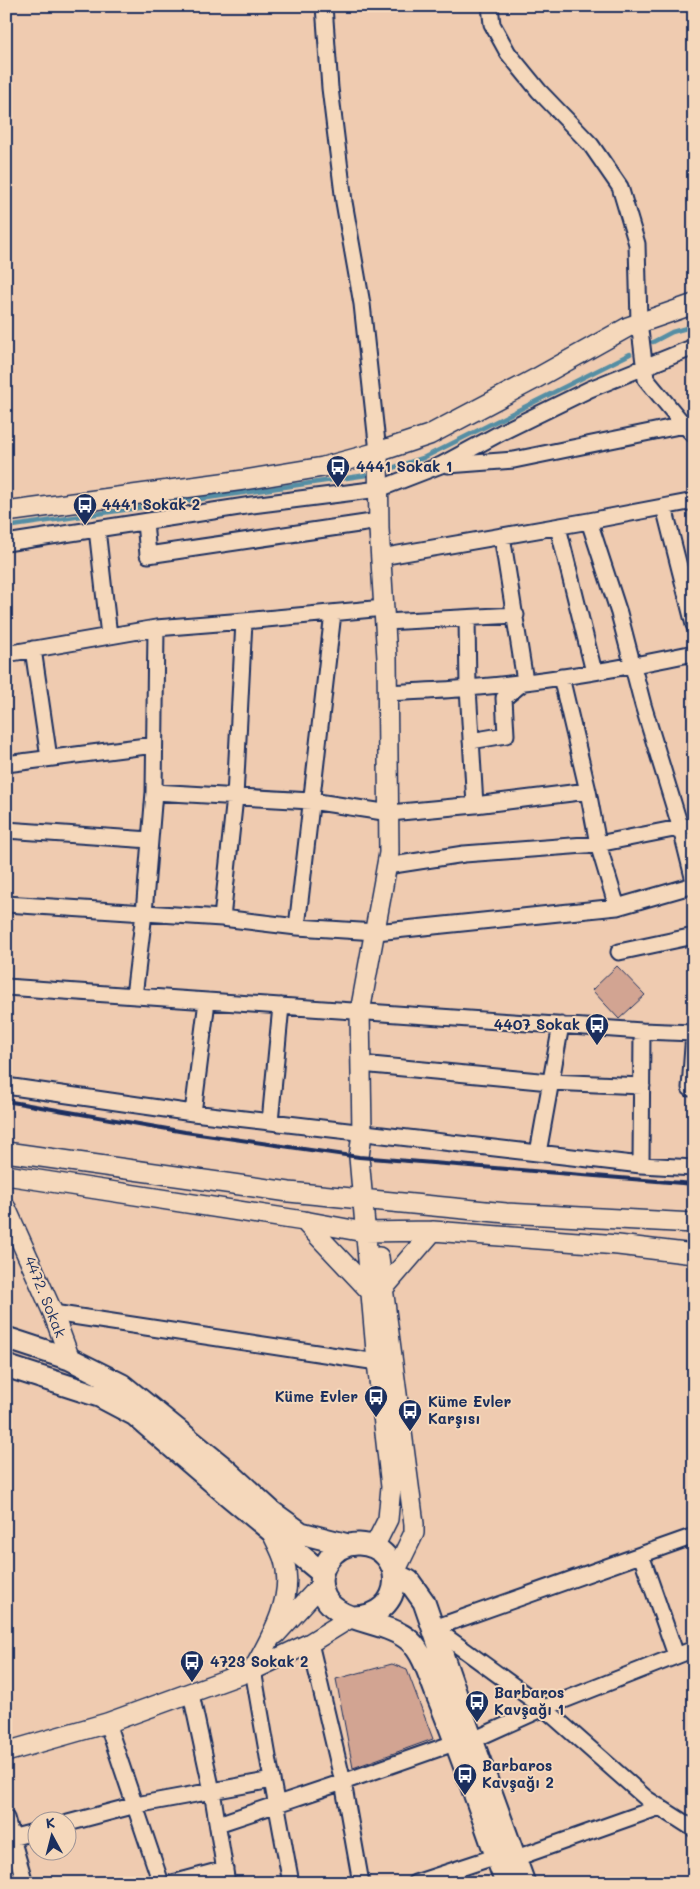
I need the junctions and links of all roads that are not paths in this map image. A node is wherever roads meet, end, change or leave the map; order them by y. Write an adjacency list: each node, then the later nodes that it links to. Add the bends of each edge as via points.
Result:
1 (324, 6): 8 (street, via 331,97 344,202 362,304)
2 (490, 6): 4 (street, via 492,24 508,53 591,145 620,187 637,244)
3 (694, 304): 4 (street)
4 (638, 322): 6 (street); 8 (street, via 429,435)
5 (694, 347): 6 (street)
6 (644, 367): 7 (street, via 646,379); 9 (street, via 590,389)
7 (690, 427): 9 (street, via 514,460)
8 (378, 452): 10 (street); 13 (street, via 323,468)
9 (441, 465): 10 (street)
10 (379, 489): 14 (street); 16 (street)
11 (694, 501): 12 (street)
12 (664, 507): 15 (street); 26 (street)
13 (6, 512)
14 (379, 521): 16 (street, via 148,555); 21 (street)
15 (589, 521): 17 (street); 33 (street)
16 (145, 522): 18 (street)
17 (558, 527): 19 (street); 34 (street)
18 (97, 529): 20 (street); 29 (street)
19 (502, 536): 21 (street); 24 (street)
20 (6, 543)
21 (381, 557): 23 (street)
22 (333, 613): 23 (street); 27 (street); 46 (street)
23 (384, 615): 25 (street); 38 (street)
24 (516, 616): 25 (street); 36 (street)
25 (467, 618): 37 (street)
26 (693, 619)
27 (244, 622): 28 (street); 45 (street)
28 (156, 628): 29 (street); 40 (street)
29 (109, 636): 30 (street)
30 (33, 648): 32 (street); 41 (street)
31 (694, 653): 33 (street)
32 (6, 654)
33 (633, 666): 34 (street); 49 (street, via 643,705)
34 (594, 672): 35 (street)
35 (561, 677): 36 (street); 43 (street)
36 (525, 681): 37 (street); 39 (street, via 504,698 506,736)
37 (468, 688): 38 (street); 39 (street)
38 (388, 693): 48 (street)
39 (471, 741): 47 (street)
40 (154, 745): 41 (street); 44 (street)
41 (49, 758): 42 (street)
42 (6, 764)
43 (588, 791): 47 (street); 52 (street)
44 (154, 792): 45 (street); 51 (street)
45 (235, 797): 46 (street); 58 (street)
46 (311, 801): 48 (street); 59 (street)
47 (475, 805): 48 (street)
48 (390, 813): 53 (street)
49 (687, 827): 52 (street); 54 (street)
50 (6, 830): 51 (street)
51 (150, 840): 57 (street)
52 (598, 844): 53 (street, via 464,854); 56 (street)
53 (387, 866): 60 (street)
54 (694, 883): 56 (street)
55 (6, 904): 57 (street)
56 (617, 907): 60 (street)
57 (144, 913): 58 (street); 64 (street)
58 (222, 918): 59 (street)
59 (297, 927): 60 (street)
60 (376, 932): 67 (street)
61 (694, 936): 62 (street)
62 (619, 952)
63 (6, 987): 64 (street)
64 (134, 996): 65 (street)
65 (207, 1001): 66 (street); 76 (street)
66 (281, 1006): 67 (street); 77 (street)
67 (360, 1012): 68 (street); 71 (street)
68 (561, 1025): 69 (street); 72 (street)
69 (642, 1031): 70 (street); 74 (street)
70 (694, 1033): 75 (street)
71 (361, 1064): 72 (street); 78 (street)
72 (550, 1082): 74 (street); 80 (street)
73 (6, 1086): 76 (street)
74 (642, 1086): 81 (street)
75 (690, 1088)
76 (193, 1113): 77 (street)
77 (270, 1122): 78 (street)
78 (362, 1133): 80 (street); 84 (street, via 368,1158)
79 (6, 1152): 84 (street)
80 (538, 1153): 81 (street)
81 (640, 1164): 82 (street)
82 (694, 1168)
83 (6, 1174): 86 (street)
84 (367, 1200): 87 (street, via 506,1213); 89 (street)
85 (6, 1208): 92 (street, 4472. Sokak)
86 (304, 1221): 89 (street); 91 (street)
87 (694, 1223)
88 (432, 1231): 89 (street); 90 (street); 91 (street)
89 (370, 1232): 91 (street)
90 (694, 1254)
91 (377, 1290): 95 (street); 102 (street, via 414,1524 414,1533)
92 (53, 1313): 94 (street, 4472. Sokak); 95 (street)
93 (6, 1338): 94 (main road)
94 (70, 1359): 99 (main road, via 122,1385 224,1468 272,1512 302,1533)
95 (377, 1362): 100 (street, via 391,1488 388,1519)
96 (6, 1366): 97 (main road, via 99,1396 135,1415)
97 (271, 1531): 103 (main road); 106 (street, via 284,1559 287,1581)
98 (694, 1536): 101 (street)
99 (348, 1545): 100 (main road); 103 (main road, via 331,1555)
100 (374, 1547): 102 (main road, via 390,1563)
101 (641, 1555): 105 (street); 109 (street)
102 (394, 1574): 104 (main road, via 395,1586 384,1606 375,1613); 105 (main road, via 409,1581 424,1602)
103 (322, 1579): 104 (main road, via 325,1596 331,1606); 106 (street)
104 (352, 1617): 107 (street); 114 (main road, via 389,1628 410,1642)
105 (434, 1628): 112 (street); 114 (main road, via 467,1726)
106 (272, 1638): 110 (street)
107 (310, 1643): 110 (street); 117 (street)
108 (694, 1649): 109 (street)
109 (676, 1656): 112 (street)
110 (253, 1670): 111 (street); 116 (street)
111 (191, 1694): 113 (street); 118 (street)
112 (544, 1708): 114 (street); 121 (street)
113 (108, 1724): 115 (street); 120 (street)
114 (465, 1741): 117 (street); 128 (main road)
115 (6, 1752)
116 (272, 1780): 118 (street); 119 (street)
117 (343, 1782): 119 (street); 134 (street)
118 (212, 1791): 120 (street); 124 (street)
119 (277, 1804): 124 (street); 133 (street)
120 (136, 1806): 123 (street); 131 (street)
121 (660, 1807): 125 (street); 128 (street)
122 (6, 1818): 127 (street)
123 (78, 1820)
124 (218, 1824): 129 (street)
125 (694, 1829)
126 (28, 1834): 127 (street)
127 (11, 1838): 130 (street)
128 (506, 1857): 135 (street); 136 (main road); 137 (main road)
129 (226, 1876): 132 (street)
130 (25, 1883)
131 (161, 1883)
132 (173, 1883)
133 (291, 1883)
134 (361, 1883)
135 (415, 1883)
136 (506, 1883)
137 (524, 1883)

